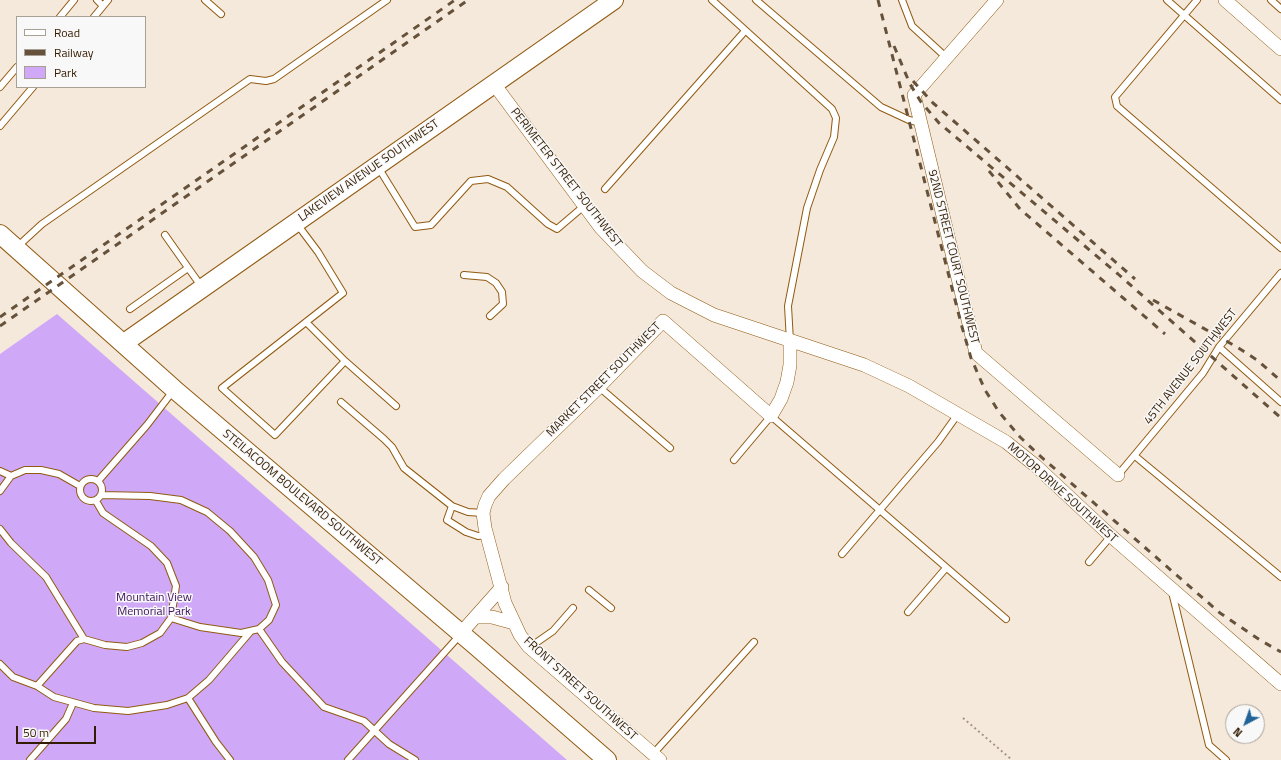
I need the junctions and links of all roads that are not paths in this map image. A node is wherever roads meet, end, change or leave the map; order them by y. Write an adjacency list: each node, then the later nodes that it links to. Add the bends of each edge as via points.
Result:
1 (74, 0): 19 (lane)
2 (97, 0): 15 (lane)
3 (108, 0): 15 (lane)
4 (205, 0): 17 (lane)
5 (387, 0): 37 (lane, via 274,79 250,79 42,224)
6 (614, 0): 25 (main road, LAKEVIEW AVENUE SOUTHWEST)
7 (712, 0): 21 (lane)
8 (756, 0): 29 (lane, via 880,107)
9 (902, 0): 23 (lane, via 912,26)
10 (997, 0): 23 (street)
11 (1167, 0): 18 (lane)
12 (1197, 0): 18 (lane)
13 (1225, 0): 22 (street)
14 (1271, 0): 16 (lane)
15 (103, 6): 20 (lane)
16 (1281, 9)
17 (221, 14)
18 (1184, 15): 28 (lane); 38 (lane, via 1115,97 1117,106)
19 (61, 16)
20 (95, 16)
21 (746, 31): 32 (lane); 46 (lane, via 832,109 836,118 834,136 820,170 804,222 788,306)
22 (1281, 48)
23 (947, 58): 29 (street, 92ND STREET COURT SOUTHWEST, via 914,95)
24 (16, 68): 26 (lane)
25 (494, 84): 31 (main road, LAKEVIEW AVENUE SOUTHWEST); 33 (street, PERIMETER STREET SOUTHWEST)
26 (0, 87)
27 (32, 88): 30 (lane)
28 (1280, 98)
29 (920, 123): 61 (street, 92ND STREET COURT SOUTHWEST, via 976,353)
30 (0, 126)
31 (377, 165): 33 (lane, via 415,227 431,225 471,181 488,179 507,187 557,229); 34 (main road, LAKEVIEW AVENUE SOUTHWEST)
32 (605, 189)
33 (584, 206): 46 (street, PERIMETER STREET SOUTHWEST, via 637,267 671,293 714,315)
34 (296, 222): 42 (main road, LAKEVIEW AVENUE SOUTHWEST); 45 (lane, via 343,293)
35 (0, 234): 37 (main road, STEILACOOM BOULEVARD SOUTHWEST)
36 (165, 235): 39 (lane)
37 (16, 248): 47 (main road, STEILACOOM BOULEVARD SOUTHWEST)
38 (1281, 248)
39 (188, 268): 42 (lane); 43 (lane)
40 (1281, 273): 48 (lane, 45TH AVENUE SOUTHWEST)
41 (464, 275): 44 (lane, via 487,277 496,283 502,292 503,304)
42 (202, 287): 47 (main road, LAKEVIEW AVENUE SOUTHWEST)
43 (130, 309)
44 (490, 316)
45 (306, 322): 49 (lane); 49 (lane, via 222,388 275,435)
46 (790, 341): 55 (street, MOTOR DRIVE SOUTHWEST, via 864,366 909,386); 56 (street, via 787,382)
47 (124, 343): 51 (main road, STEILACOOM BOULEVARD SOUTHWEST)
48 (1219, 347): 53 (lane); 58 (lane, 45TH AVENUE SOUTHWEST, via 1202,373)
49 (345, 361): 54 (lane)
50 (599, 387): 56 (street, MARKET STREET SOUTHWEST, via 663,321); 57 (lane); 70 (street, MARKET STREET SOUTHWEST, via 504,479 489,496)
51 (174, 390): 63 (lane); 90 (main road, STEILACOOM BOULEVARD SOUTHWEST)
52 (340, 402): 68 (lane, via 392,447 404,468)
53 (1281, 402)
54 (396, 406)
55 (958, 414): 69 (lane, via 938,442); 73 (street, MOTOR DRIVE SOUTHWEST, via 1006,442 1036,466)
56 (771, 416): 59 (lane); 69 (lane)
57 (670, 448)
58 (1135, 456): 61 (lane, 45TH AVENUE SOUTHWEST); 77 (lane)
59 (734, 460)
60 (0, 471): 62 (lane)
61 (1118, 475)
62 (11, 476): 64 (lane, via 24,470 41,470 59,474); 65 (lane)
63 (98, 481): 64 (lane, via 87,479); 66 (lane, via 103,488)
64 (80, 486): 67 (lane, via 84,498 88,501)
65 (0, 491)
66 (101, 495): 67 (lane); 88 (lane, via 150,496 181,500 207,512 230,531 254,557 268,580 276,605 269,620)
67 (96, 500): 85 (lane, via 103,513 151,546 167,563 176,586)
68 (452, 506): 70 (lane, via 468,512); 72 (lane, via 447,520 466,532 478,536)
69 (879, 510): 74 (lane); 76 (lane)
70 (483, 513): 72 (street, MARKET STREET SOUTHWEST)
71 (0, 529): 91 (lane, via 46,577)
72 (486, 535): 78 (street, MARKET STREET SOUTHWEST)
73 (1111, 536): 75 (lane); 79 (street, MOTOR DRIVE SOUTHWEST)
74 (842, 554)
75 (1089, 562)
76 (946, 568): 83 (lane); 86 (lane)
77 (1281, 577)
78 (502, 587): 84 (street); 87 (street, FRONT STREET SOUTHWEST, via 505,603)
79 (1171, 588): 95 (street, MOTOR DRIVE SOUTHWEST); 106 (lane, via 1209,745)
80 (590, 590): 82 (lane)
81 (573, 608): 93 (lane, via 553,631)
82 (611, 608)
83 (908, 612)
84 (475, 617): 87 (street, via 492,617); 90 (street)
85 (171, 618): 89 (lane, via 200,628 242,633); 91 (lane, via 160,633 142,643 126,647)
86 (1006, 619)
87 (514, 622): 93 (street, FRONT STREET SOUTHWEST)
88 (260, 629): 89 (lane); 99 (lane, via 282,662 324,707 364,721)
89 (251, 631): 97 (lane, via 209,680)
90 (461, 634): 99 (lane); 105 (main road, STEILACOOM BOULEVARD SOUTHWEST)
91 (84, 639): 96 (lane, via 76,641)
92 (754, 642): 100 (lane)
93 (530, 647): 100 (street, FRONT STREET SOUTHWEST)
94 (0, 664): 96 (lane, via 13,677)
95 (1281, 684)
96 (37, 686): 98 (lane, via 54,697)
97 (188, 698): 98 (lane, via 167,705 128,711); 102 (lane)
98 (73, 703): 101 (lane, via 66,719)
99 (374, 731): 103 (lane); 104 (lane)
100 (656, 757)
101 (30, 760)
102 (230, 760)
103 (348, 760)
104 (415, 760)
105 (607, 760)
106 (1226, 760)

